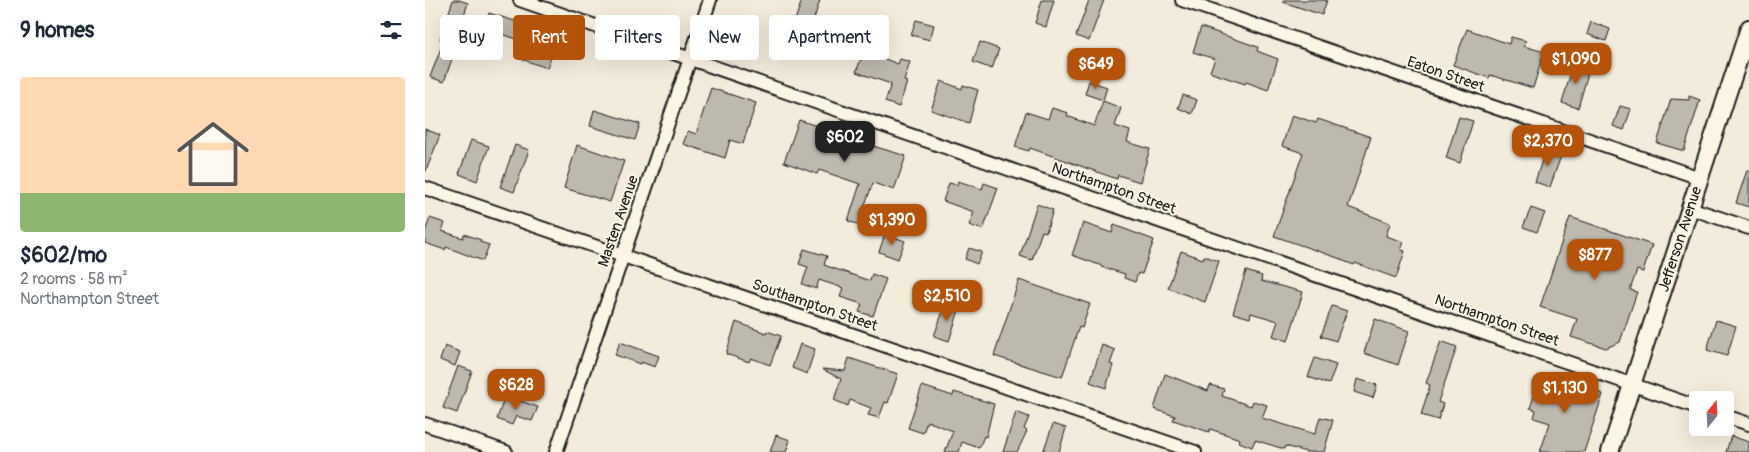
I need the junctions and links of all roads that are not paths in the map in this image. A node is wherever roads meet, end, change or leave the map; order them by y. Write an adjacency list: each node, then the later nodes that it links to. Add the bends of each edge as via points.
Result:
1 (520, 0): 6 (street, Northampton Street)
2 (710, 0): 4 (street, Masten Avenue)
3 (1182, 0): 9 (street, Eaton Street)
4 (705, 15)
5 (1749, 28): 9 (street, Jefferson Avenue)
6 (690, 59)
7 (691, 60): 13 (street, Masten Avenue)
8 (694, 60): 14 (street, Northampton Street)
9 (1700, 178): 11 (street, Jefferson Avenue)
10 (425, 188): 13 (street, Southampton Street)
11 (1691, 208): 12 (street); 14 (street, Jefferson Avenue)
12 (1749, 228)
13 (624, 256): 20 (street, Masten Avenue); 21 (street, Southampton Street)
14 (1633, 385): 15 (street, Northampton Street); 22 (street, Jefferson Avenue)
15 (1689, 404)
16 (1734, 419): 18 (street)
17 (425, 424): 19 (street)
18 (1749, 424)
19 (506, 452)
20 (556, 452)
21 (1195, 452)
22 (1610, 452)

